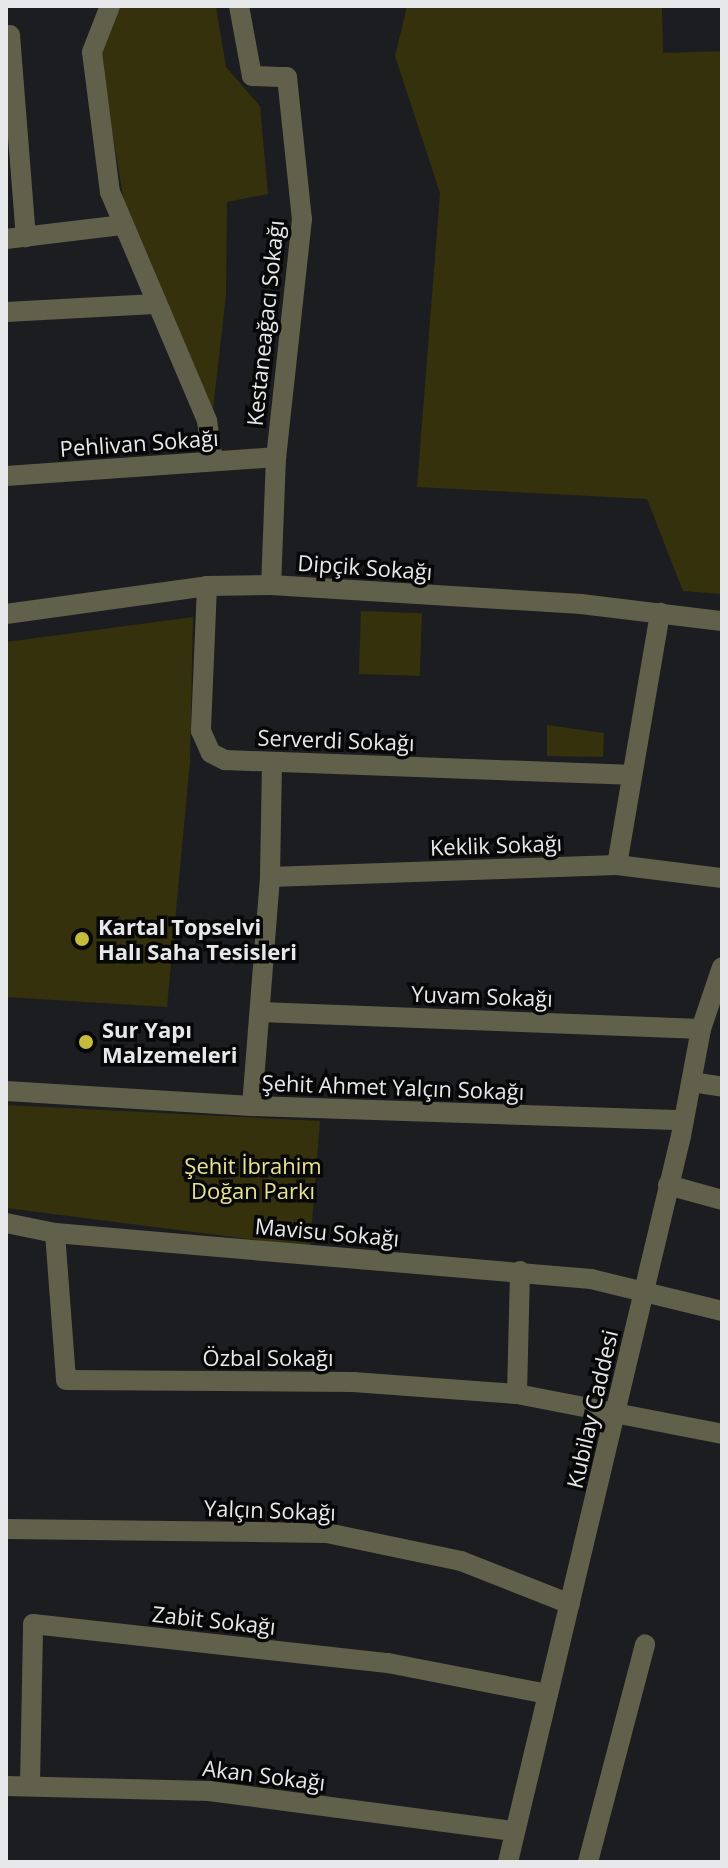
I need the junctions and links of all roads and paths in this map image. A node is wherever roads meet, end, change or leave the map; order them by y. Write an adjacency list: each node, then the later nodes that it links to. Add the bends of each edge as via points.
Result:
1 (110, 6): 4 (street, via 92,52 110,192)
2 (239, 6): 8 (street, Kestaneağacı Sokağı, via 252,76 287,77 302,219)
3 (10, 35): 5 (street)
4 (121, 225): 5 (street); 6 (street)
5 (16, 238)
6 (155, 304): 7 (street); 9 (street, via 207,421)
7 (6, 312)
8 (276, 457): 9 (street, Pehlivan Sokağı); 11 (street, Kestaneağacı Sokağı)
9 (213, 461): 10 (street, Pehlivan Sokağı)
10 (6, 476)
11 (271, 585): 12 (street, Dipçik Sokağı); 13 (street, Dipçik Sokağı)
12 (207, 586): 14 (street, Dipçik Sokağı); 16 (street, Serverdi Sokağı, via 203,742 225,760)
13 (660, 613): 15 (street, Dipçik Sokağı); 17 (street)
14 (6, 614)
15 (722, 621)
16 (272, 762): 17 (street, Serverdi Sokağı); 19 (street)
17 (630, 775): 18 (street)
18 (617, 865): 19 (street, Keklik Sokağı); 20 (street, Keklik Sokağı)
19 (270, 877): 22 (street)
20 (722, 878)
21 (722, 967): 23 (street, Kubilay Caddesi)
22 (260, 1012): 23 (street, Yuvam Sokağı); 27 (street)
23 (701, 1029): 24 (street, Kubilay Caddesi)
24 (692, 1082): 25 (street); 28 (street, Kubilay Caddesi)
25 (722, 1087)
26 (6, 1091): 27 (street, Şehit Ahmet Yalçın Sokağı)
27 (252, 1106): 28 (street, Şehit Ahmet Yalçın Sokağı)
28 (684, 1120): 29 (street, Kubilay Caddesi)
29 (668, 1185): 30 (street); 34 (street, Kubilay Caddesi)
30 (722, 1200)
31 (6, 1223): 32 (street, Mavisu Sokağı)
32 (55, 1233): 33 (street, Mavisu Sokağı); 36 (street, Özbal Sokağı, via 66,1380 353,1382)
33 (520, 1271): 34 (street, Mavisu Sokağı); 36 (street)
34 (644, 1290): 35 (street, Mavisu Sokağı); 37 (street, Kubilay Caddesi)
35 (722, 1311)
36 (517, 1394): 37 (street, Özbal Sokağı)
37 (616, 1411): 38 (street, Özbal Sokağı); 40 (street, Kubilay Caddesi)
38 (722, 1434)
39 (6, 1529): 40 (street, Yalçın Sokağı, via 327,1533 461,1561)
40 (570, 1604): 42 (street, Kubilay Caddesi)
41 (645, 1644): 47 (street)
42 (548, 1694): 43 (street, Zabit Sokağı, via 388,1663 33,1624); 45 (street, Kubilay Caddesi)
43 (30, 1785): 44 (street, Akan Sokağı); 45 (street, Akan Sokağı, via 209,1791)
44 (6, 1786)
45 (514, 1831): 46 (street, Kubilay Caddesi)
46 (508, 1862)
47 (588, 1862)

